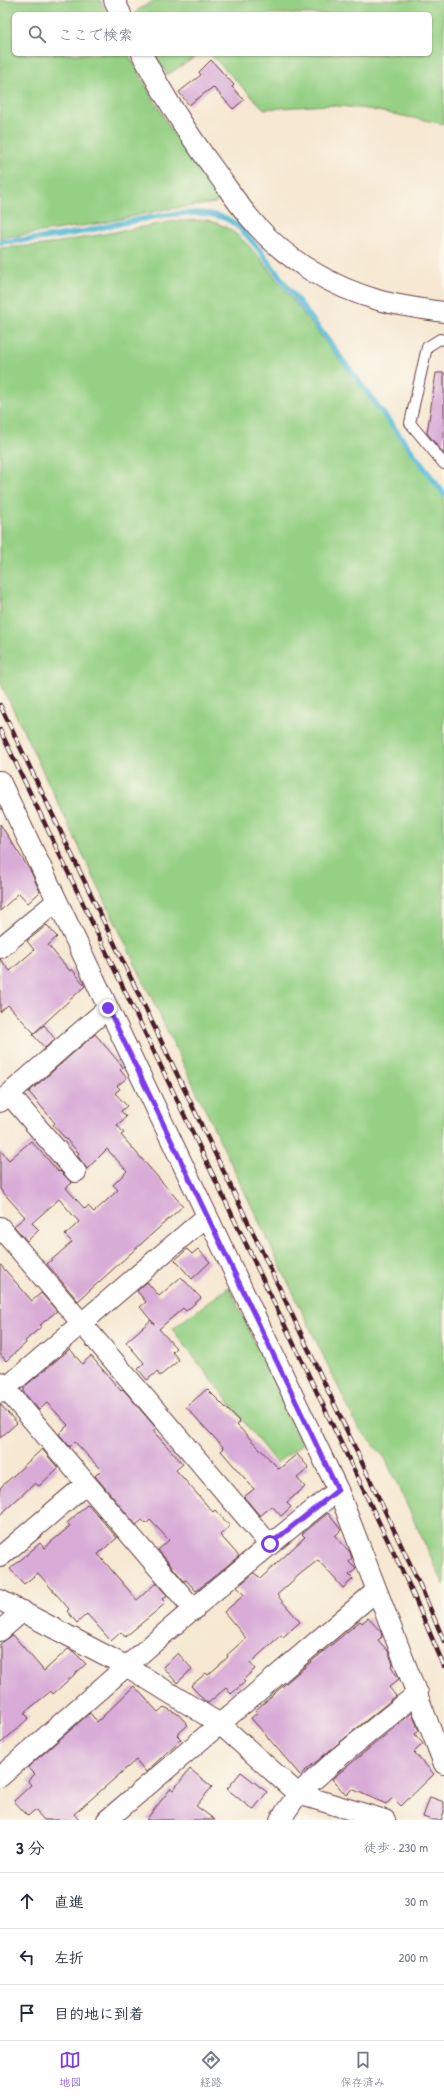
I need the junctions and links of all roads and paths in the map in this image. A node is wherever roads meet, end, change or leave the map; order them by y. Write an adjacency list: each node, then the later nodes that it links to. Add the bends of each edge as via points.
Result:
1 (143, 56): 2 (street, via 180,121 210,164 255,225 282,250 313,272 360,294 380,301)
2 (444, 312)
3 (444, 340): 4 (lane, via 440,339 428,347 410,423)
4 (444, 464)
5 (1, 786): 6 (street)
6 (57, 901): 7 (street); 8 (street)
7 (0, 948)
8 (108, 1008): 9 (street); 11 (street)
9 (5, 1098): 10 (street)
10 (76, 1172)
11 (206, 1216): 13 (street); 16 (street)
12 (0, 1227): 13 (street)
13 (82, 1324): 14 (street); 17 (street)
14 (2, 1388): 15 (street)
15 (86, 1484): 18 (street); 21 (street)
16 (338, 1490): 17 (street); 19 (street)
17 (270, 1544): 21 (street)
18 (0, 1557)
19 (376, 1591): 25 (street); 26 (street)
20 (0, 1600): 22 (street)
21 (194, 1610): 24 (street)
22 (23, 1611): 23 (street); 24 (street)
23 (0, 1631)
24 (126, 1666): 26 (street); 28 (street)
25 (418, 1693): 27 (street); 29 (street)
26 (220, 1724): 29 (street); 30 (street)
27 (444, 1764)
28 (0, 1777)
29 (298, 1794): 31 (street); 32 (street)
30 (107, 1820)
31 (280, 1820)
32 (385, 1820)

